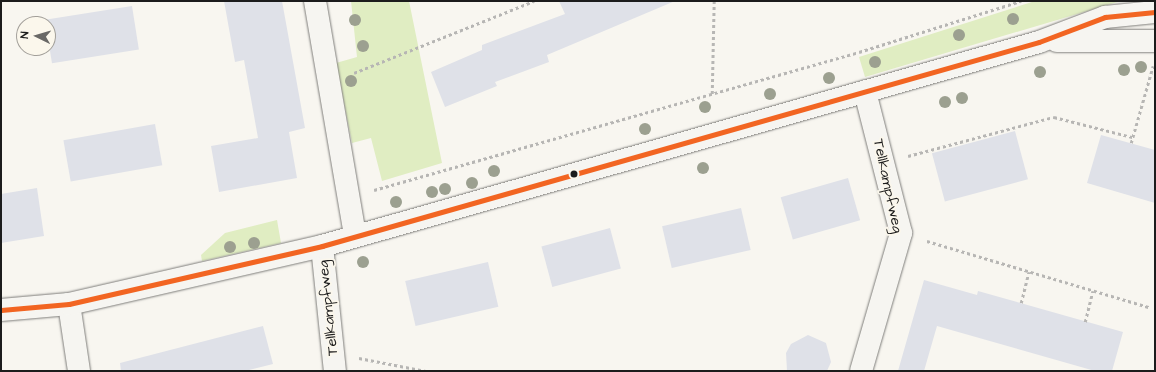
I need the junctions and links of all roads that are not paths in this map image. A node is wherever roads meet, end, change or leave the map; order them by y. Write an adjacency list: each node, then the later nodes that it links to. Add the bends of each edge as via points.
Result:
1 (314, 1): 8 (street)
2 (1154, 1): 4 (street)
3 (1155, 12): 4 (street)
4 (1122, 13): 6 (street)
5 (1155, 41): 6 (street)
6 (1039, 42): 7 (street)
7 (865, 92): 8 (street); 14 (street, Tellkampfweg, via 901,233)
8 (355, 235): 9 (street)
9 (322, 246): 10 (street); 12 (street, Tellkampfweg)
10 (69, 304): 11 (street); 13 (street)
11 (1, 310)
12 (334, 362)
13 (79, 371)
14 (861, 371)

